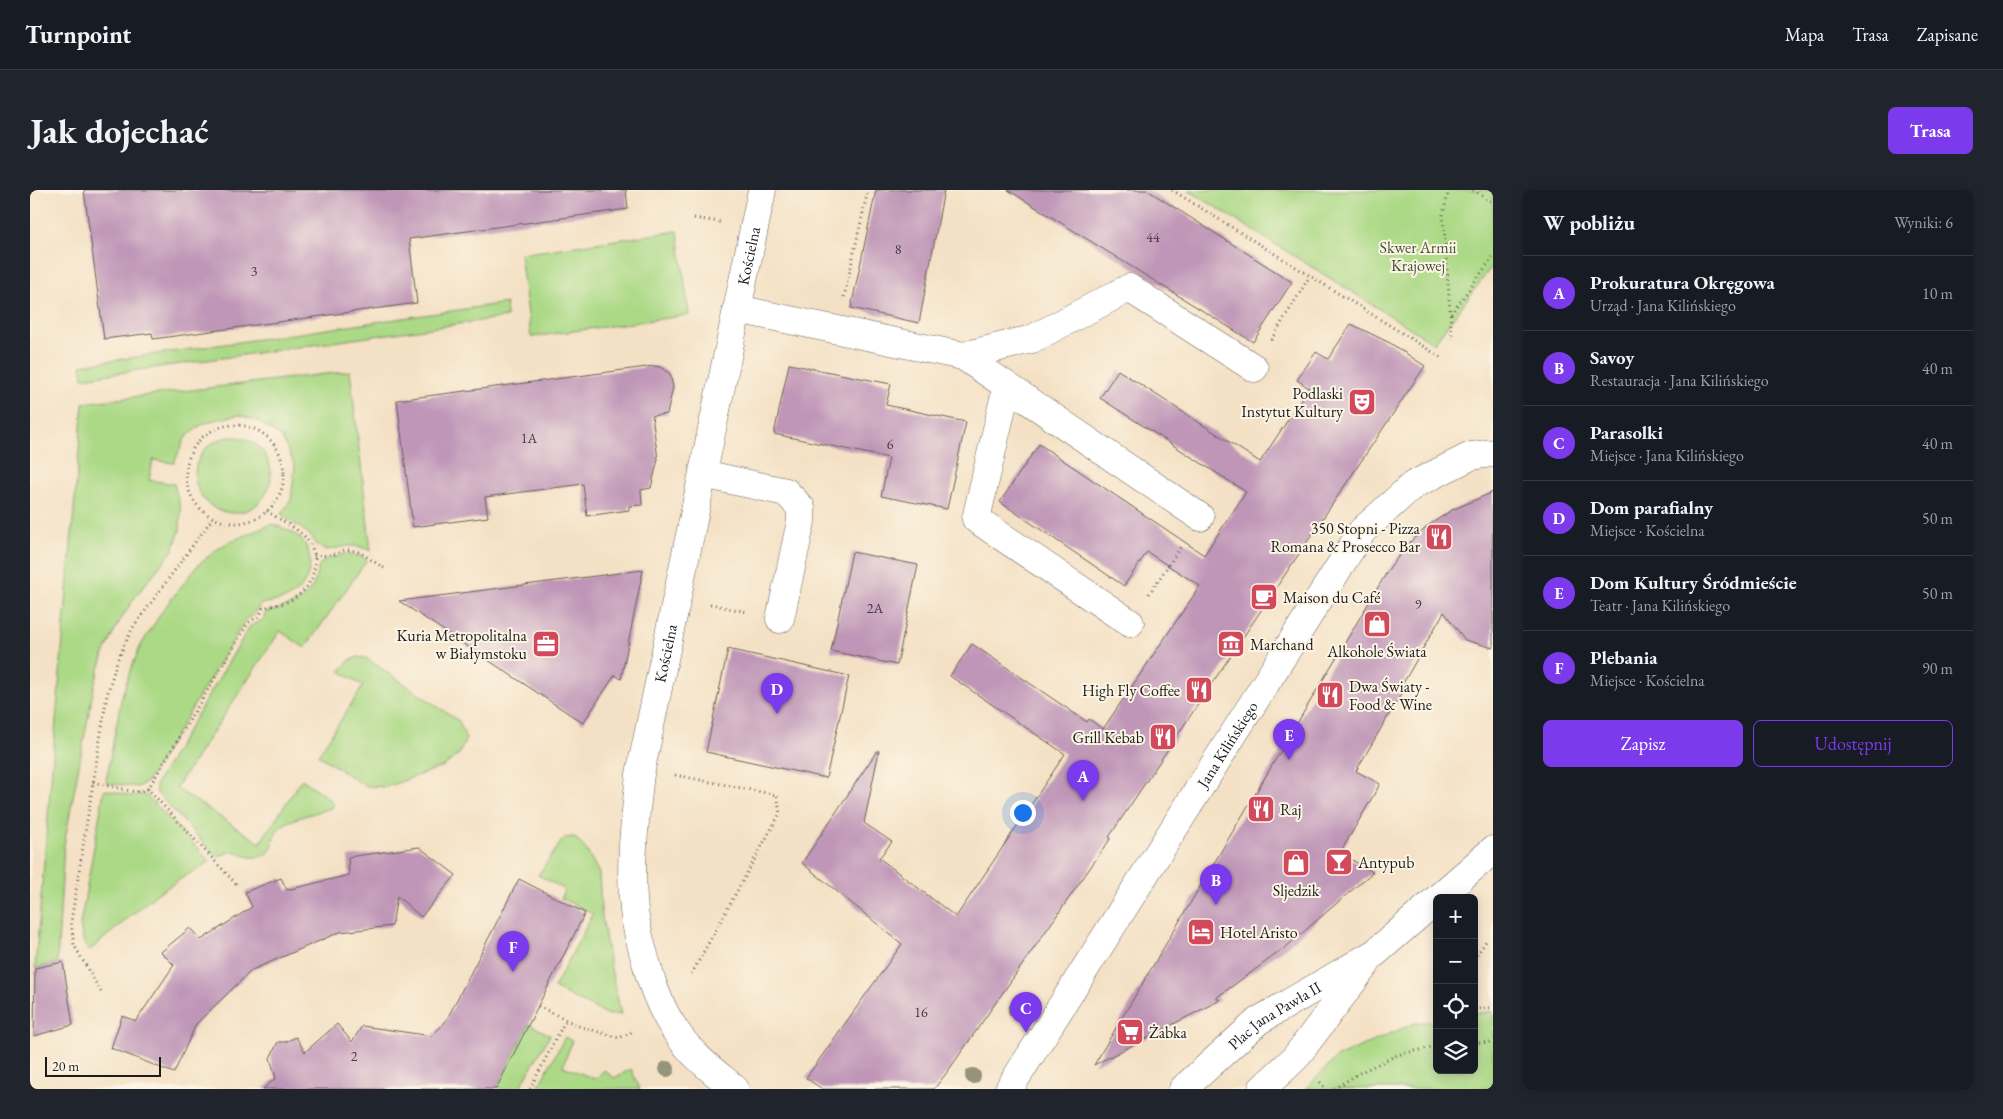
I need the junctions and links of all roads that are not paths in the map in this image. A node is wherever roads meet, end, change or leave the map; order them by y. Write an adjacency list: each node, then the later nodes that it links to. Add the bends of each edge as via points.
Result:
1 (762, 190): 2 (street, Kościelna)
2 (737, 309): 3 (street); 7 (street, Kościelna)
3 (963, 356): 4 (street, via 1032,339 1129,288); 5 (street)
4 (1254, 368)
5 (1007, 386): 8 (street); 10 (street, via 976,519)
6 (1493, 453): 16 (street, Jana Kilińskiego, via 1471,456 1412,485 1362,531)
7 (703, 474): 9 (street, via 786,492 801,508); 15 (street, Kościelna, via 640,774 632,884 640,940 661,1008 698,1057)
8 (1200, 517)
9 (780, 619)
10 (1130, 622)
11 (1493, 850): 12 (street, Plac Jana Pawła II)
12 (1443, 894)
13 (1433, 902): 14 (street, Plac Jana Pawła II)
14 (1375, 953): 17 (street, Plac Jana Pawła II, via 1258,1021); 18 (street, Plac Jana Pawła II, via 1295,1058)
15 (735, 1089)
16 (1010, 1089)
17 (1182, 1089)
18 (1262, 1089)

